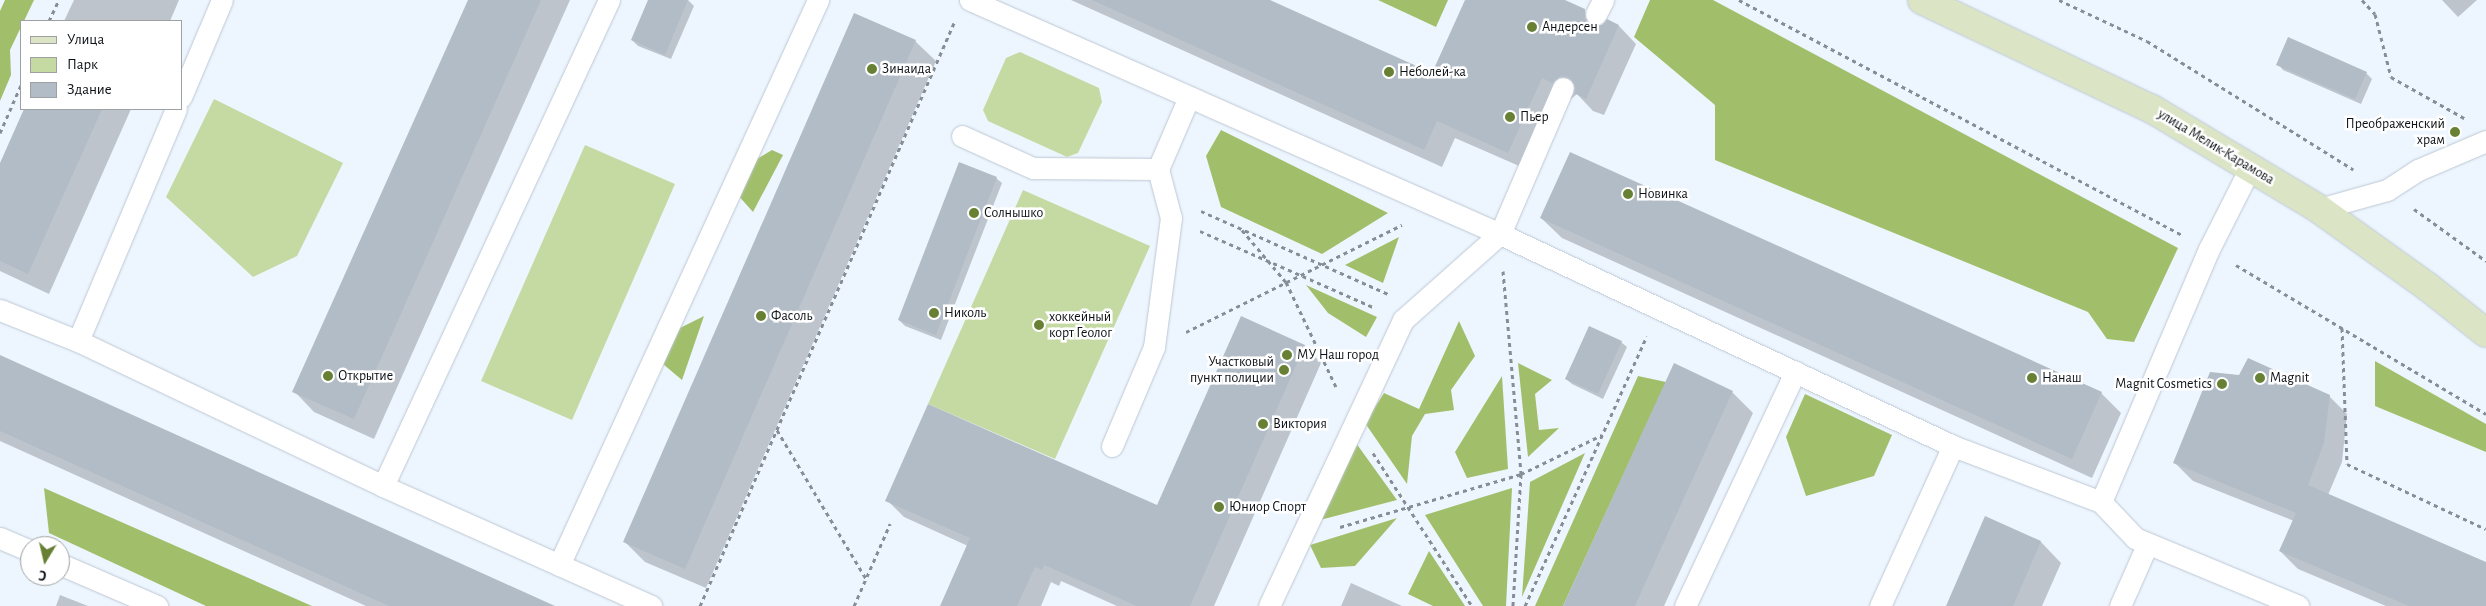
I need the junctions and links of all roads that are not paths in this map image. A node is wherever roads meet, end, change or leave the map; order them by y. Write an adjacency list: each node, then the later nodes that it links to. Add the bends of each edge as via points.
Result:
1 (222, 0): 7 (lane)
2 (609, 0): 22 (lane)
3 (818, 0): 27 (lane)
4 (970, 0): 8 (lane)
5 (1922, 0): 12 (main road, улица Мелик-Карамова, via 2152,109)
6 (1563, 88): 15 (lane)
7 (182, 95)
8 (1189, 97): 13 (lane); 15 (lane)
9 (176, 110): 18 (lane)
10 (962, 136): 13 (lane, via 1033,168)
11 (2486, 141): 14 (lane, via 2418,170 2387,190)
12 (2250, 168): 14 (main road, улица Мелик-Карамова); 23 (lane, via 2209,249)
13 (1158, 169): 20 (lane, via 1171,218 1154,347)
14 (2319, 209): 17 (main road, улица Мелик-Карамова)
15 (1500, 234): 19 (lane); 31 (lane, via 1411,313)
16 (0, 310): 18 (lane)
17 (2486, 333)
18 (78, 341): 22 (lane)
19 (1795, 372): 21 (lane); 32 (lane)
20 (1112, 446)
21 (1953, 446): 23 (lane); 33 (lane)
22 (383, 486): 27 (lane)
23 (2101, 502): 25 (lane, via 2135,538)
24 (0, 538): 26 (lane)
25 (2147, 544): 34 (lane); 35 (lane)
26 (20, 547)
27 (559, 565): 30 (lane)
28 (70, 568): 29 (lane)
29 (157, 606)
30 (651, 606)
31 (1269, 606)
32 (1685, 606)
33 (1880, 606)
34 (2120, 606)
35 (2298, 606)

